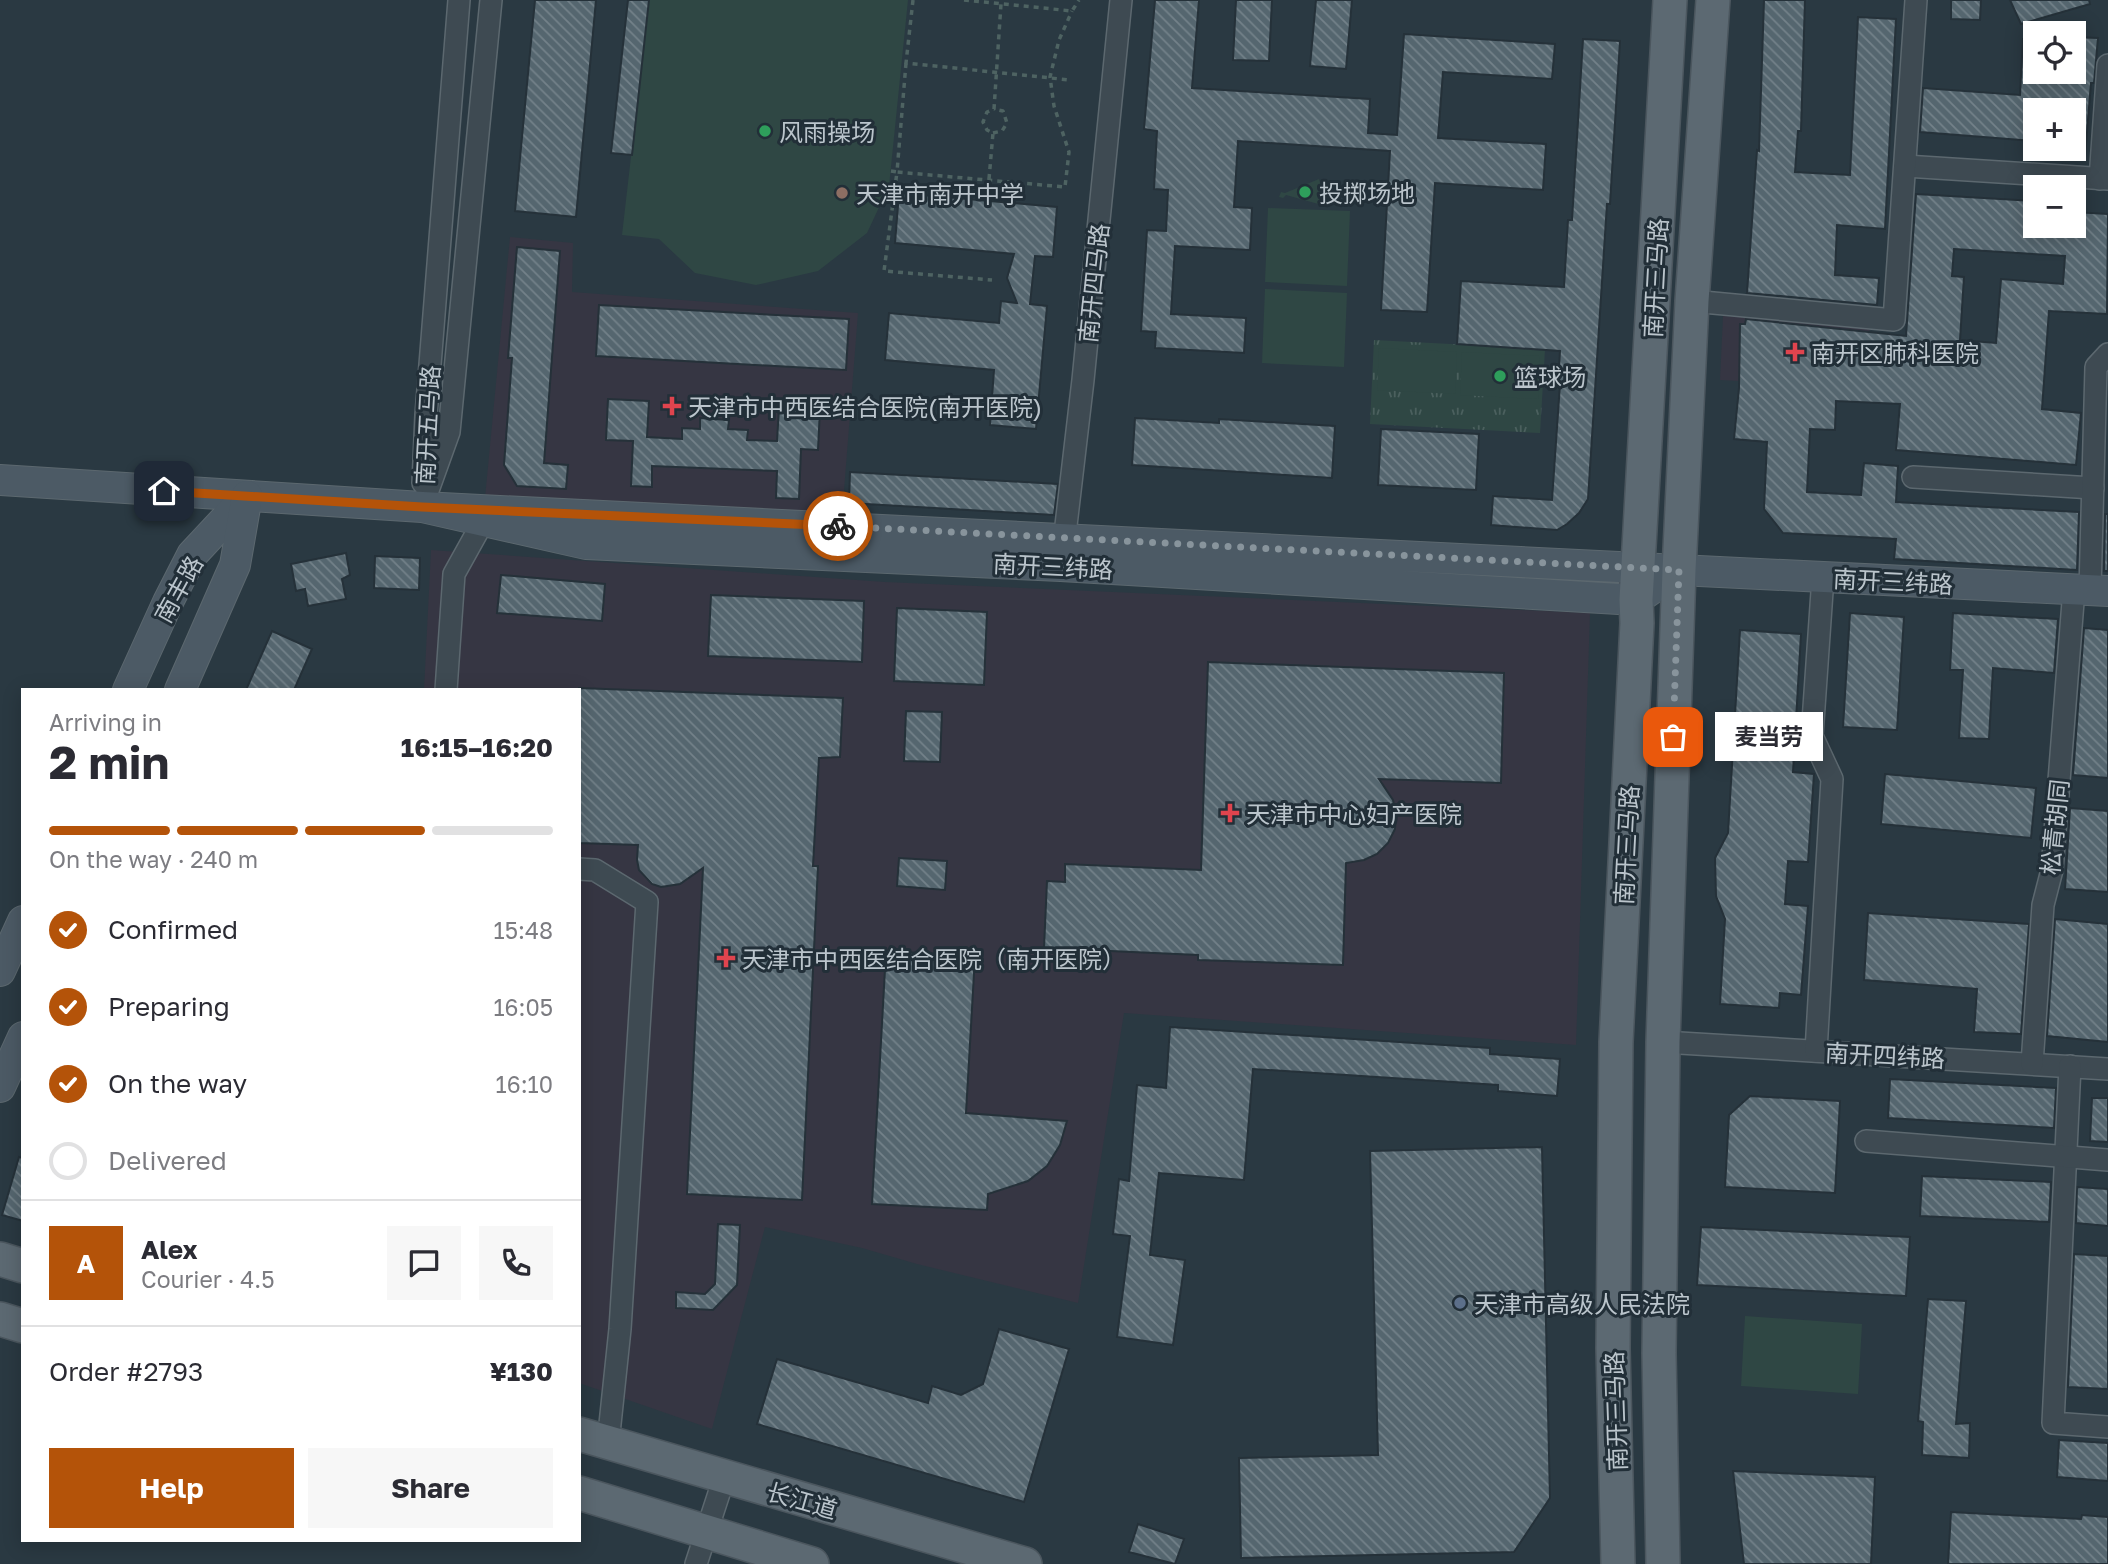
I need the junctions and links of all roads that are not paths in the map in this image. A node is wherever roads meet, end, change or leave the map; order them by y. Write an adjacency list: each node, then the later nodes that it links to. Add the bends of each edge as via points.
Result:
1 (459, 0): 16 (street, 南开五马路)
2 (491, 0): 16 (street, 南开五马路, via 449,432)
3 (1121, 0): 18 (street, 南开四马路)
4 (1670, 0): 21 (main road, 南开三马路)
5 (1713, 0): 10 (main road, 南开三马路)
6 (1916, 0): 8 (street)
7 (2108, 65): 9 (street)
8 (1905, 166): 9 (street); 10 (street, via 1894,320)
9 (2104, 179)
10 (1692, 301): 19 (main road, 南开三马路)
11 (2108, 354): 14 (street, 松青胡同, via 2096,367)
12 (1913, 477): 14 (street)
13 (0, 480): 15 (street, 南开三纬路)
14 (2093, 488): 22 (street, 松青胡同)
15 (247, 496): 16 (street, 南开三纬路); 23 (street, 南丰路, via 192,555); 24 (street, 南丰路, via 235,565)
16 (422, 507): 17 (street, 南开三纬路); 18 (street, 南开三纬路)
17 (484, 520): 18 (street, 南开三纬路, via 586,544); 25 (street, via 454,574)
18 (1063, 552): 21 (street, 南开三纬路)
19 (1679, 570): 20 (street, 南开三纬路); 21 (street); 30 (main road, 南开三马路)
20 (1823, 578): 22 (street, 南开三纬路); 31 (street, via 1812,736 1832,779)
21 (1637, 584): 47 (main road, 南开三马路, via 1616,1042 1613,1348)
22 (2091, 590): 32 (street, 松青胡同, via 2052,870 2043,905)
23 (129, 688)
24 (181, 688)
25 (446, 688)
26 (581, 869): 44 (street, via 595,870 647,902 620,1329)
27 (21, 925): 28 (street)
28 (0, 971)
29 (21, 1041): 35 (street)
30 (1662, 1042): 31 (street, 南开四纬路); 49 (main road, 南开三马路, via 1659,1353)
31 (1816, 1051): 32 (street, 南开四纬路)
32 (2032, 1064): 33 (street, 南开四纬路)
33 (2070, 1066): 34 (street, 南开四纬路); 37 (street)
34 (2108, 1069)
35 (0, 1087)
36 (1866, 1141): 37 (street)
37 (2066, 1156): 38 (street); 43 (street, via 2053,1423)
38 (2108, 1160)
39 (0, 1259): 40 (main road)
40 (21, 1265)
41 (0, 1319): 42 (main road)
42 (21, 1325)
43 (2108, 1427)
44 (594, 1439): 45 (main road, 长江道)
45 (724, 1478): 48 (street); 52 (main road, 长江道)
46 (581, 1494): 48 (main road)
47 (1618, 1526): 53 (main road); 54 (main road, 南开三马路)
48 (706, 1532): 50 (street); 51 (main road)
49 (1663, 1561)
50 (696, 1564)
51 (812, 1564)
52 (1025, 1564)
53 (1608, 1564)
54 (1618, 1564)

